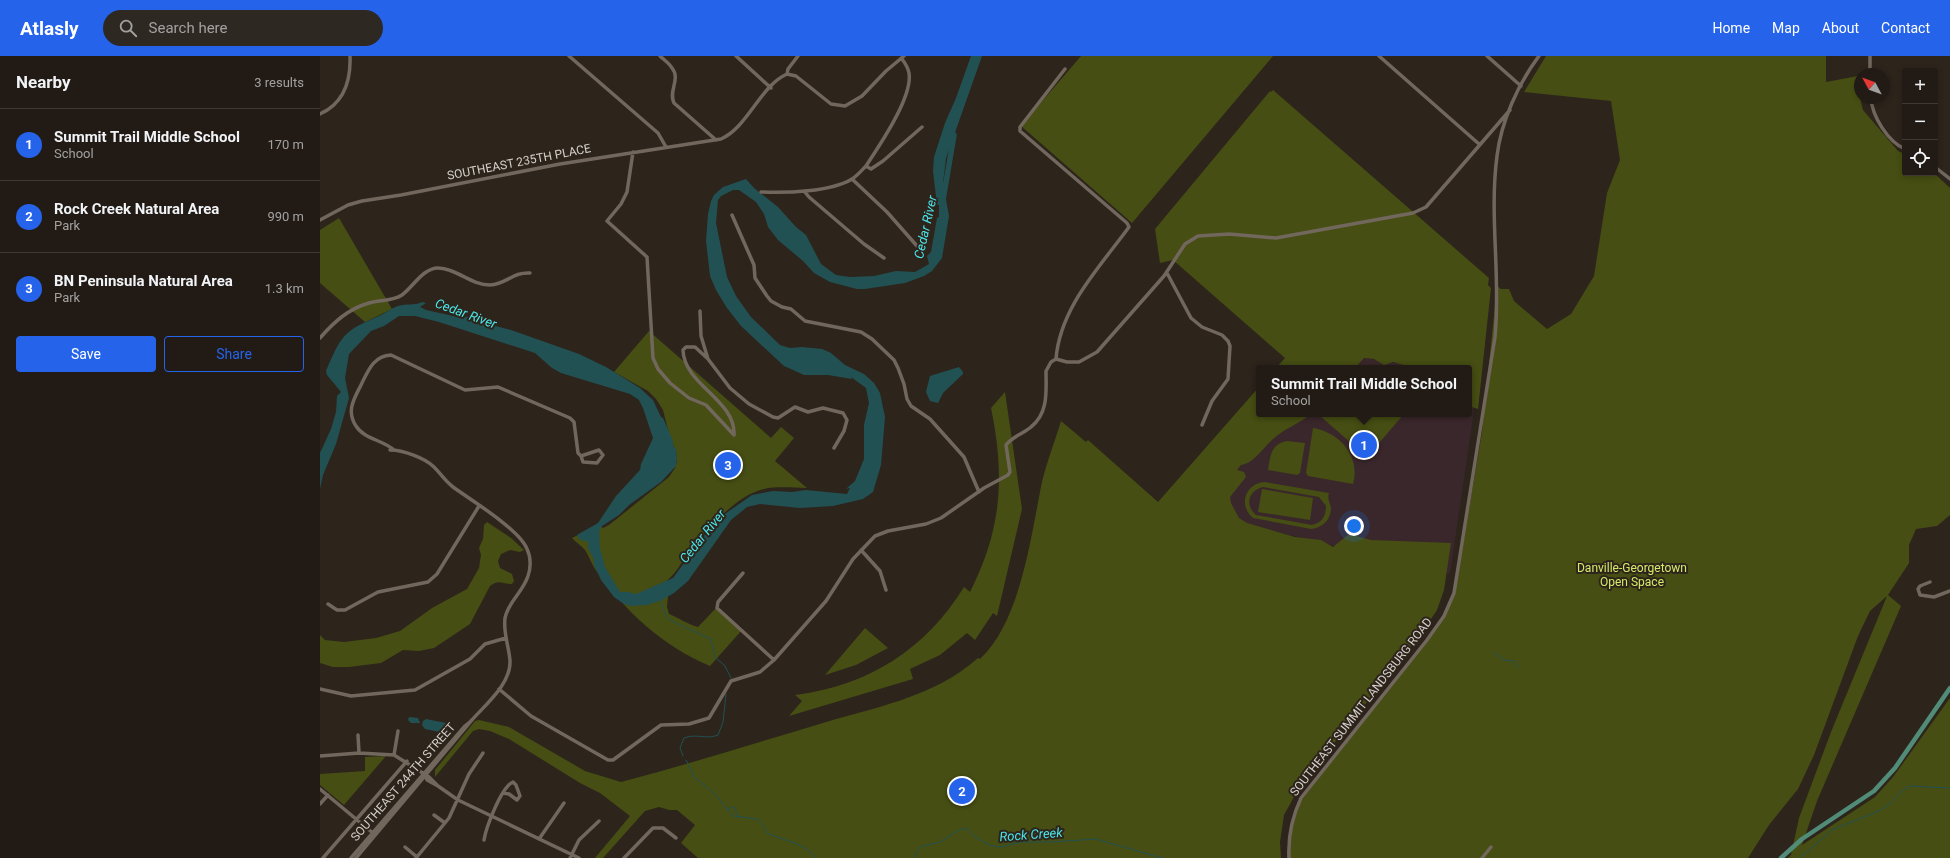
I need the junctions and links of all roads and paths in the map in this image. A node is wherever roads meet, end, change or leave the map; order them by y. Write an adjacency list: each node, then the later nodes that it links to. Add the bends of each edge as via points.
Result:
1 (350, 56): 18 (street, via 346,88 334,104)
2 (569, 56): 22 (street, via 658,133)
3 (660, 56): 20 (street, via 676,74 672,97 674,103)
4 (736, 56): 15 (street)
5 (798, 56): 13 (street)
6 (1379, 56): 21 (street)
7 (1487, 56): 14 (street)
8 (1539, 56): 14 (street, SOUTHEAST SUMMIT LANDSBURG ROAD)
9 (1870, 56): 11 (street)
10 (903, 57): 13 (street, via 862,96 845,106 832,104 796,76); 25 (street, via 909,75 901,105 892,125)
11 (1870, 68)
12 (1065, 69): 40 (street, via 1020,127 1020,131 1129,227 1080,293 1064,321)
13 (787, 74): 15 (street)
14 (1521, 86): 17 (street, SOUTHEAST SUMMIT LANDSBURG ROAD)
15 (771, 88): 20 (street, SOUTHEAST 235TH PLACE, via 726,137)
16 (1872, 104): 23 (street, via 1876,118)
17 (1510, 110): 21 (street); 91 (street, SOUTHEAST SUMMIT LANDSBURG ROAD, via 1500,141 1495,172 1495,342 1454,592 1444,616 1427,640 1302,798 1291,825)
18 (320, 114)
19 (922, 127): 25 (street, via 875,167)
20 (716, 140): 22 (street, SOUTHEAST 235TH PLACE)
21 (1479, 144): 36 (street, via 1426,206 1413,213 1276,238 1229,234 1198,236 1185,244)
22 (666, 147): 24 (street, SOUTHEAST 235TH PLACE)
23 (1902, 148)
24 (633, 152): 32 (street, SOUTHEAST 235TH PLACE, via 362,201 348,205); 39 (street, via 628,192 607,221 647,257 653,358 658,369 680,392 706,405 734,435 733,421 688,368 683,350 686,347 694,347)
25 (866, 166): 27 (street)
26 (1938, 169): 28 (street)
27 (852, 179): 29 (street); 33 (street)
28 (1950, 179)
29 (804, 191): 30 (street); 34 (street, via 848,231)
30 (761, 192)
31 (732, 215): 46 (street, via 754,265 755,278 766,296 782,307 791,309 805,320 861,332 872,339 894,360 906,399 911,406 930,419 964,457)
32 (320, 220)
33 (918, 246)
34 (884, 258)
35 (530, 273): 38 (street, via 518,273 490,285 444,269 430,270 402,295 368,303 349,312 334,322)
36 (1167, 273): 40 (street, via 1098,352 1079,362); 41 (street, via 1191,318 1202,327 1222,335 1230,346 1228,379 1212,401)
37 (700, 311): 39 (street, via 701,336)
38 (320, 338)
39 (708, 359): 42 (street, via 730,388 749,404 773,417 778,418 795,407 808,412 823,408 843,413 847,420 844,432)
40 (1056, 359): 46 (street, via 1046,371 1047,401 1036,420 1032,426 1011,438 1006,445 1010,472)
41 (1202, 424)
42 (834, 448)
43 (390, 450): 44 (street)
44 (394, 450): 45 (street, via 362,432 356,426 352,415 354,396 365,374 378,359 391,355 465,390 498,387 570,418 574,422 576,450); 47 (street, via 430,464 448,483)
45 (581, 456): 45 (street, via 599,450 603,455 597,464 583,462)
46 (978, 492): 48 (street, via 941,518 926,524 880,533)
47 (479, 506): 53 (street, via 437,574 428,582 382,591 345,610 337,610); 54 (street, via 518,535 529,556 527,579 506,613)
48 (861, 550): 51 (street, via 880,571); 55 (street, via 826,601)
49 (743, 573): 55 (street, via 717,606)
50 (1930, 582): 52 (street, via 1920,586 1920,595 1934,597)
51 (886, 590)
52 (1950, 590)
53 (328, 604)
54 (506, 638): 56 (street, via 485,644 470,659 415,690 351,696); 58 (street, SOUTHEAST 244TH STREET, via 510,665)
55 (774, 660): 58 (street, via 760,672 731,681 709,718 688,724 661,725 613,760 608,760 540,721)
56 (320, 688)
57 (1950, 688): 93 (main road, via 1895,768 1874,791 1802,839)
58 (499, 689): 66 (street, SOUTHEAST 244TH STREET)
59 (398, 731): 63 (street)
60 (358, 735): 61 (street)
61 (359, 753): 63 (street); 64 (street)
62 (483, 753): 70 (street, via 467,773)
63 (394, 755): 65 (street)
64 (320, 756)
65 (407, 761): 66 (street); 75 (street)
66 (425, 776): 70 (street, via 427,780); 78 (street, SOUTHEAST 244TH STREET)
67 (320, 789): 69 (street)
68 (503, 793): 68 (street, via 513,782 520,796 517,800); 74 (street)
69 (328, 795): 72 (street); 75 (street)
70 (458, 800): 74 (street); 77 (street)
71 (564, 803): 80 (street)
72 (320, 804)
73 (434, 815): 77 (street)
74 (492, 816): 80 (street); 81 (street)
75 (357, 820): 78 (street); 86 (street)
76 (599, 821): 84 (street, via 579,840)
77 (446, 823): 85 (street)
78 (374, 834): 87 (street, SOUTHEAST 244TH STREET); 88 (street, SOUTHEAST 244TH STREET)
79 (676, 838): 90 (street, via 663,828 653,828)
80 (539, 839): 84 (street)
81 (484, 840)
82 (406, 846): 85 (street)
83 (1491, 847): 92 (street)
84 (571, 856): 89 (street)
85 (417, 857)
86 (323, 858)
87 (351, 858)
88 (356, 858)
89 (579, 858)
90 (624, 858)
91 (1289, 858)
92 (1482, 858)
93 (1781, 858)

